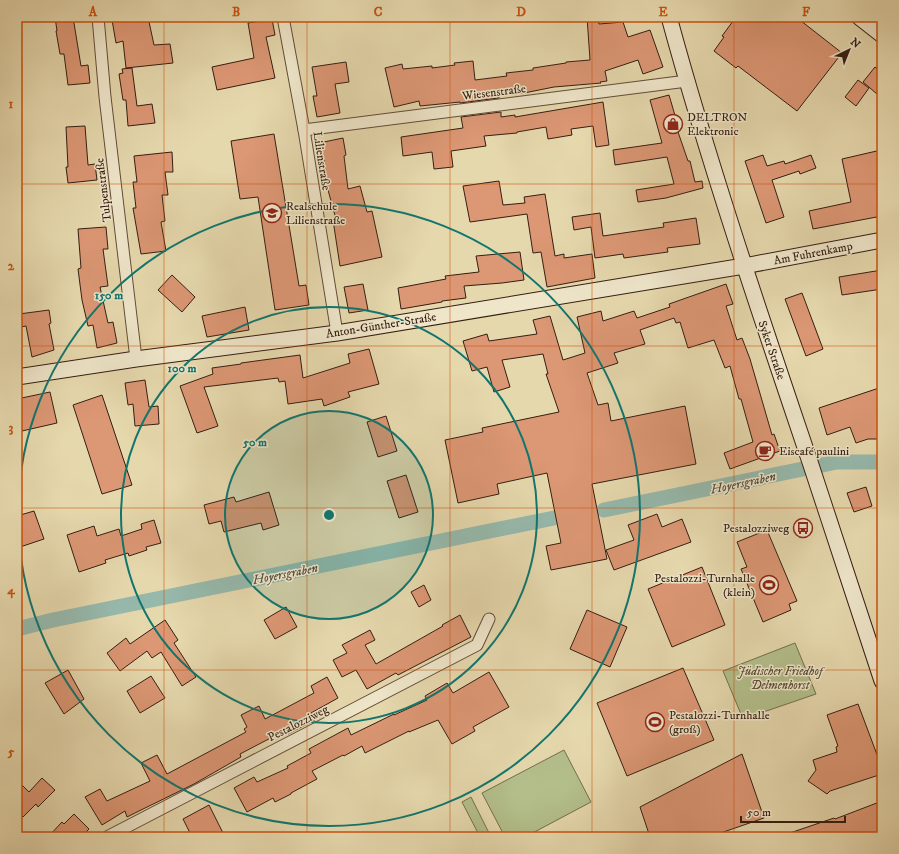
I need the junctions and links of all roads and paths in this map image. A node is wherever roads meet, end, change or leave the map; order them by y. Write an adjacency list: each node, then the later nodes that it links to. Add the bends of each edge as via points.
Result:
1 (98, 17): 11 (street, Tulpenstraße)
2 (283, 17): 7 (street, Lilienstraße)
3 (670, 17): 6 (main road, Syker Straße)
4 (859, 17): 5 (main road)
5 (882, 35)
6 (687, 81): 7 (street, Wiesenstraße); 9 (main road, Syker Straße)
7 (304, 130): 10 (street, Lilienstraße)
8 (882, 240): 9 (main road, Am Fuhrenkamp)
9 (744, 266): 10 (main road, Anton-Günther-Straße); 14 (main road, Syker Straße)
10 (337, 333): 11 (main road, Anton-Günther-Straße)
11 (136, 359): 12 (main road, Anton-Günther-Straße)
12 (17, 377)
13 (489, 620): 15 (street, Pestalozziweg, via 477,645)
14 (882, 682)
15 (107, 837)

